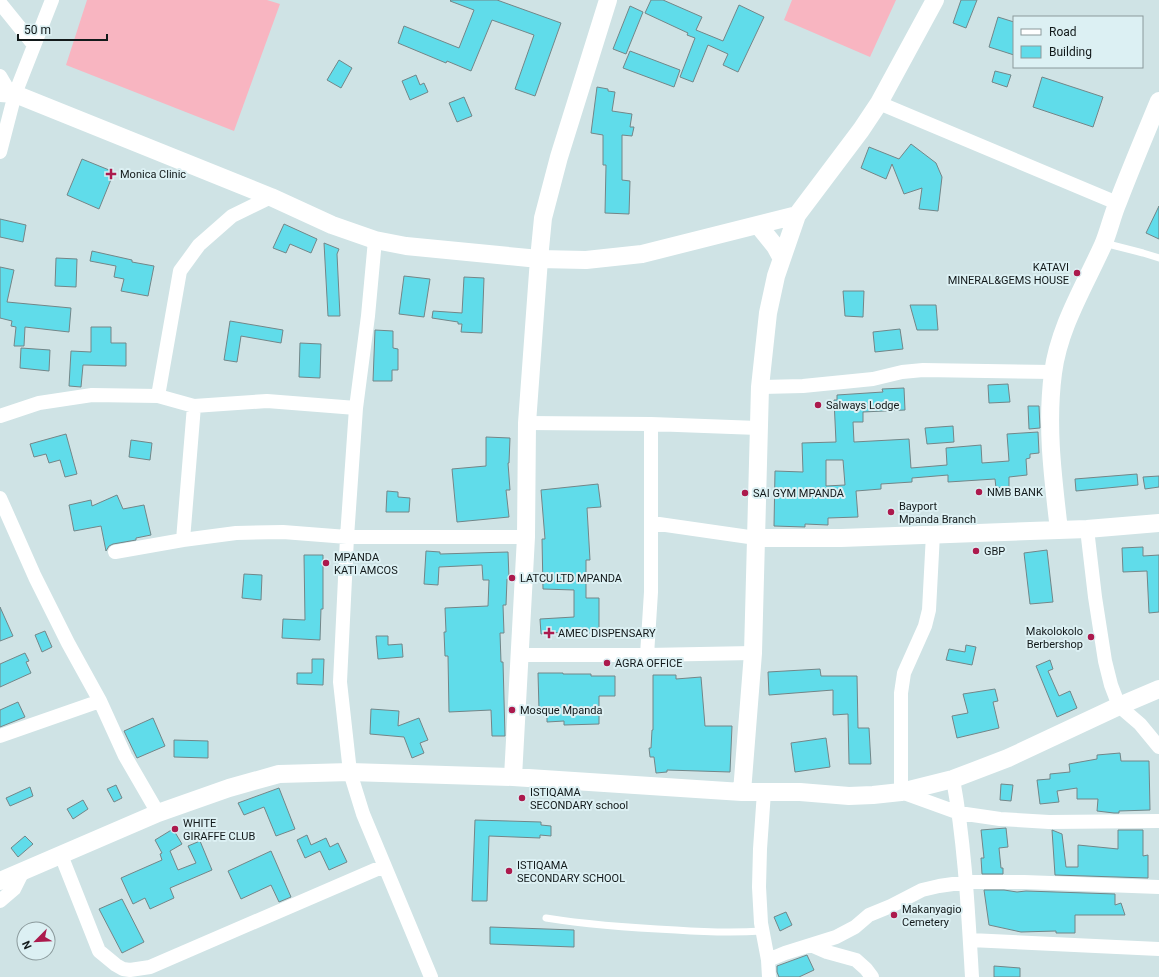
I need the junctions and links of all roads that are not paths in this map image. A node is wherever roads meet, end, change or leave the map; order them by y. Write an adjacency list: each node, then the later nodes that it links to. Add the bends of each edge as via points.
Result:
1 (52, 0): 5 (street)
2 (608, 0): 19 (street, via 543,218)
3 (935, 0): 9 (street)
4 (0, 3): 5 (street)
5 (34, 45): 7 (street)
6 (0, 76): 7 (street)
7 (8, 93): 10 (street); 11 (street)
8 (1159, 101): 12 (street)
9 (879, 103): 12 (street); 13 (street)
10 (0, 152)
11 (271, 197): 15 (street, via 332,225); 22 (street, via 232,216 199,245 180,271)
12 (1117, 203): 16 (street)
13 (797, 215): 14 (street); 17 (street)
14 (758, 225): 17 (street); 19 (street, via 642,254 586,260)
15 (375, 240): 19 (street, via 406,246); 24 (street)
16 (1103, 243): 18 (lane); 20 (street, via 1068,318)
17 (781, 257): 21 (street, via 768,313)
18 (1159, 258)
19 (539, 259): 26 (street)
20 (1053, 372): 21 (street, via 923,370 833,384); 33 (street, via 1049,416 1051,464)
21 (760, 387): 28 (street)
22 (158, 396): 23 (street); 25 (street, via 92,395 39,403)
23 (194, 406): 24 (street, via 267,401); 38 (street)
24 (356, 408): 35 (street)
25 (0, 416)
26 (527, 423): 27 (street); 36 (street)
27 (651, 424): 28 (street); 30 (street)
28 (758, 428): 37 (street)
29 (1, 502): 44 (street, via 41,590)
30 (652, 523): 37 (street); 42 (street)
31 (1159, 523): 32 (street)
32 (1087, 529): 33 (street); 45 (street, via 1105,661)
33 (1059, 530): 34 (street)
34 (933, 534): 37 (street); 53 (street, via 929,610 925,626 904,673 901,693)
35 (347, 537): 36 (street); 38 (street, via 283,532 236,533); 48 (street, via 340,682)
36 (526, 537): 41 (street)
37 (756, 538): 40 (street)
38 (183, 540): 39 (street)
39 (115, 552)
40 (753, 653): 42 (street); 51 (street)
41 (520, 655): 42 (street); 49 (street)
42 (647, 655)
43 (1159, 689): 45 (street)
44 (100, 701): 46 (street); 54 (street, via 125,756)
45 (1119, 706): 47 (street, via 1140,724); 50 (street, via 1008,758)
46 (0, 736)
47 (1159, 747)
48 (350, 772): 49 (street); 54 (street, via 279,774 229,788); 58 (street, via 363,814)
49 (513, 777): 51 (street)
50 (953, 779): 53 (street); 55 (street)
51 (742, 792): 52 (street)
52 (764, 792): 53 (street, via 849,796); 65 (street, via 759,887)
53 (900, 792): 55 (street)
54 (158, 813): 57 (street)
55 (959, 813): 56 (street, via 1049,822); 61 (street)
56 (1159, 821)
57 (61, 855): 58 (street, via 99,951 116,965 130,970 150,967); 59 (street)
58 (384, 866): 70 (street)
59 (22, 871): 60 (street); 63 (street, via 14,889)
60 (0, 881)
61 (967, 882): 62 (street); 66 (street); 67 (street, via 922,890 869,915 846,932)
62 (1159, 887)
63 (0, 902)
64 (546, 918): 65 (lane, via 624,928 737,933)
65 (762, 931): 69 (street)
66 (970, 940): 68 (street); 73 (street)
67 (811, 945): 69 (street); 72 (street, via 856,960)
68 (1159, 949)
69 (768, 960): 71 (street)
70 (430, 977)
71 (768, 977)
72 (872, 977)
73 (972, 977)

